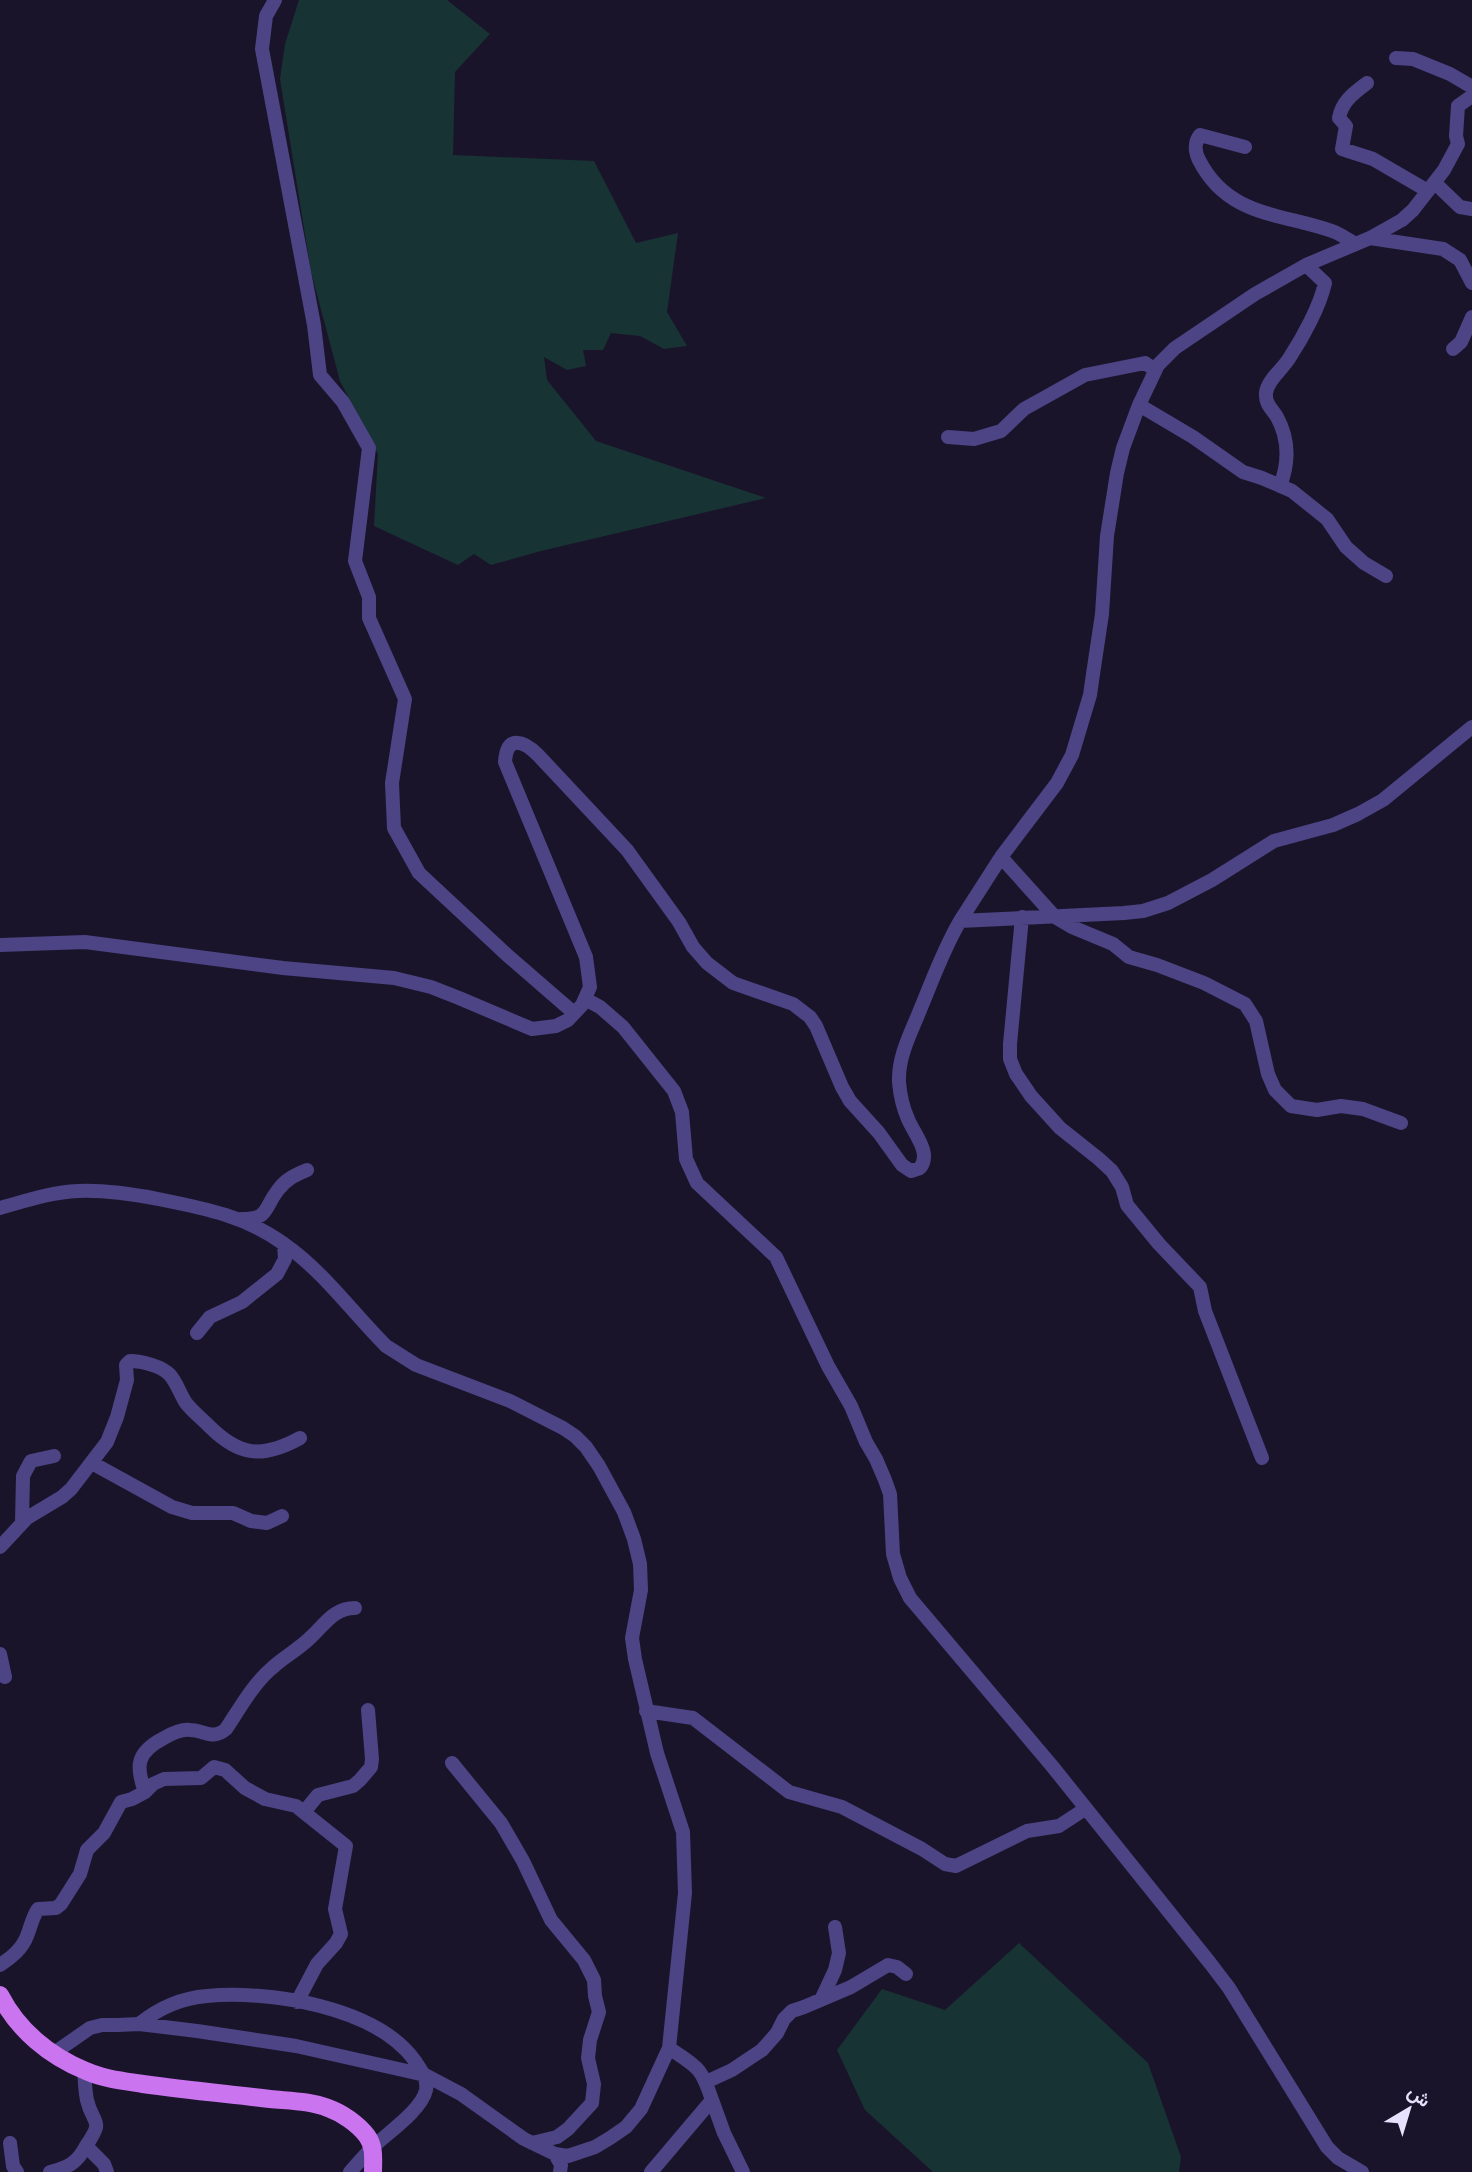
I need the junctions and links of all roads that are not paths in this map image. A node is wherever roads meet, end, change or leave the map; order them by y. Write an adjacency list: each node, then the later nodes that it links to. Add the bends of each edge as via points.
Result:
1 (275, 0): 26 (street, via 266,16 262,49 320,375 343,402 369,448 355,561 369,597 369,618 405,699 392,783 394,828 419,873)
2 (1396, 58): 4 (street, via 1413,59)
3 (1367, 83): 7 (street, via 1340,111 1339,118 1346,126 1342,149)
4 (1472, 87)
5 (1472, 96): 7 (street, via 1458,106 1458,144)
6 (1245, 147): 9 (street, via 1200,135 1196,154 1207,173 1233,199 1267,214)
7 (1432, 187): 8 (street); 9 (street, via 1402,220)
8 (1472, 209)
9 (1363, 241): 10 (street); 11 (street, via 1443,249 1460,260)
10 (1306, 265): 14 (street, via 1175,348); 17 (street, via 1325,283 1322,295 1290,358 1265,394 1288,455)
11 (1472, 283)
12 (1472, 317): 13 (street)
13 (1454, 349)
14 (1155, 370): 15 (street); 16 (street, via 1145,363 1085,375 1024,409 1001,431 974,439)
15 (1139, 405): 17 (street, via 1244,472); 20 (street, via 1117,473 1090,695 1072,754 1057,783)
16 (948, 437)
17 (1280, 486): 18 (street, via 1327,519 1346,547)
18 (1386, 576)
19 (1472, 727): 21 (street, via 1383,800 1333,825 1274,841 1168,903 1143,911)
20 (1001, 857): 21 (street); 23 (street)
21 (1055, 917): 22 (street); 27 (street, via 1113,944 1129,957 1204,983 1245,1004 1256,1021 1275,1090 1291,1106 1363,1109)
22 (1022, 918): 23 (street); 35 (street, via 1010,1044 1016,1074 1060,1128 1112,1171 1128,1205 1200,1287)
23 (960, 921): 25 (street, via 939,962 900,1066 902,1099 925,1160 911,1171 850,1101 810,1017 793,1004 733,983 706,963 618,840 528,745 514,743 505,762 586,957 590,987)
24 (0, 945): 26 (street, via 85,942 394,978 431,987 532,1029 556,1026)
25 (585, 999): 26 (street); 47 (street, via 623,1027 674,1091 682,1112 686,1159 697,1182 776,1258 885,1480 893,1554 910,1598)
26 (574, 1013)
27 (1401, 1123)
28 (307, 1170): 30 (street, via 285,1182 263,1215)
29 (0, 1209): 30 (street, via 62,1192 106,1192 210,1209)
30 (239, 1219): 31 (street)
31 (284, 1244): 32 (street, via 285,1259 277,1274 242,1302 210,1317); 44 (street, via 396,1354 537,1414 563,1427 586,1447 624,1512 640,1564 641,1590 632,1638)
32 (197, 1333)
33 (300, 1438): 36 (street, via 275,1449 244,1451 217,1434 187,1404 164,1371 130,1361 125,1365 127,1380 113,1430)
34 (54, 1455): 38 (street, via 31,1461 23,1476)
35 (1262, 1458)
36 (92, 1463): 37 (street, via 192,1513 233,1513 267,1523); 38 (street, via 62,1497)
37 (282, 1516)
38 (22, 1522): 39 (street)
39 (0, 1547)
40 (355, 1608): 46 (street, via 337,1611 273,1667 220,1734 189,1729 144,1753 139,1776)
41 (0, 1654): 42 (street)
42 (5, 1677)
43 (368, 1710): 48 (street, via 371,1767 353,1786 317,1795)
44 (646, 1711): 47 (street, via 693,1718 789,1792 842,1807 945,1864 956,1866 1027,1831 1059,1826); 56 (street, via 683,1832 685,1893)
45 (453, 1763): 63 (street, via 501,1824 551,1920 584,1960 594,1980 599,2012 588,2058 594,2084 592,2103 557,2137)
46 (145, 1792): 48 (street, via 164,1779 201,1778 214,1767 265,1799); 50 (street, via 121,1802 104,1833 87,1850 80,1874 61,1905 38,1909 18,1950)
47 (1085, 1809): 75 (street, via 1229,1988 1327,2147)
48 (304, 1812): 54 (street, via 343,1841 347,1851 335,1909 341,1934)
49 (835, 1927): 53 (street, via 839,1952)
50 (0, 1965)
51 (906, 1973): 53 (street, via 888,1965)
52 (0, 1995): 57 (main road, via 26,2032)
53 (821, 2000): 60 (street, via 788,2014 762,2050)
54 (296, 2002): 55 (street, via 239,1994 205,1996 166,2006); 59 (street, via 349,2016 388,2035 407,2049)
55 (139, 2024): 57 (street, via 90,2028); 59 (street, via 296,2046)
56 (669, 2048): 60 (street, via 697,2067); 66 (street, via 641,2109 626,2127 585,2150)
57 (54, 2053): 58 (main road)
58 (84, 2071): 64 (street, via 87,2101 98,2129); 65 (main road, via 156,2086 306,2102 338,2112 361,2129)
59 (425, 2075): 63 (street); 65 (street, via 422,2099)
60 (706, 2082): 61 (street)
61 (712, 2100): 73 (street); 74 (street)
62 (10, 2143): 67 (street)
63 (532, 2143): 66 (street)
64 (86, 2146): 68 (street, via 80,2158); 69 (street)
65 (373, 2147): 70 (street); 71 (main road)
66 (555, 2154): 72 (street)
67 (17, 2172)
68 (50, 2172)
69 (107, 2172)
70 (350, 2172)
71 (373, 2172)
72 (560, 2172)
73 (652, 2172)
74 (743, 2172)
75 (1362, 2172)

